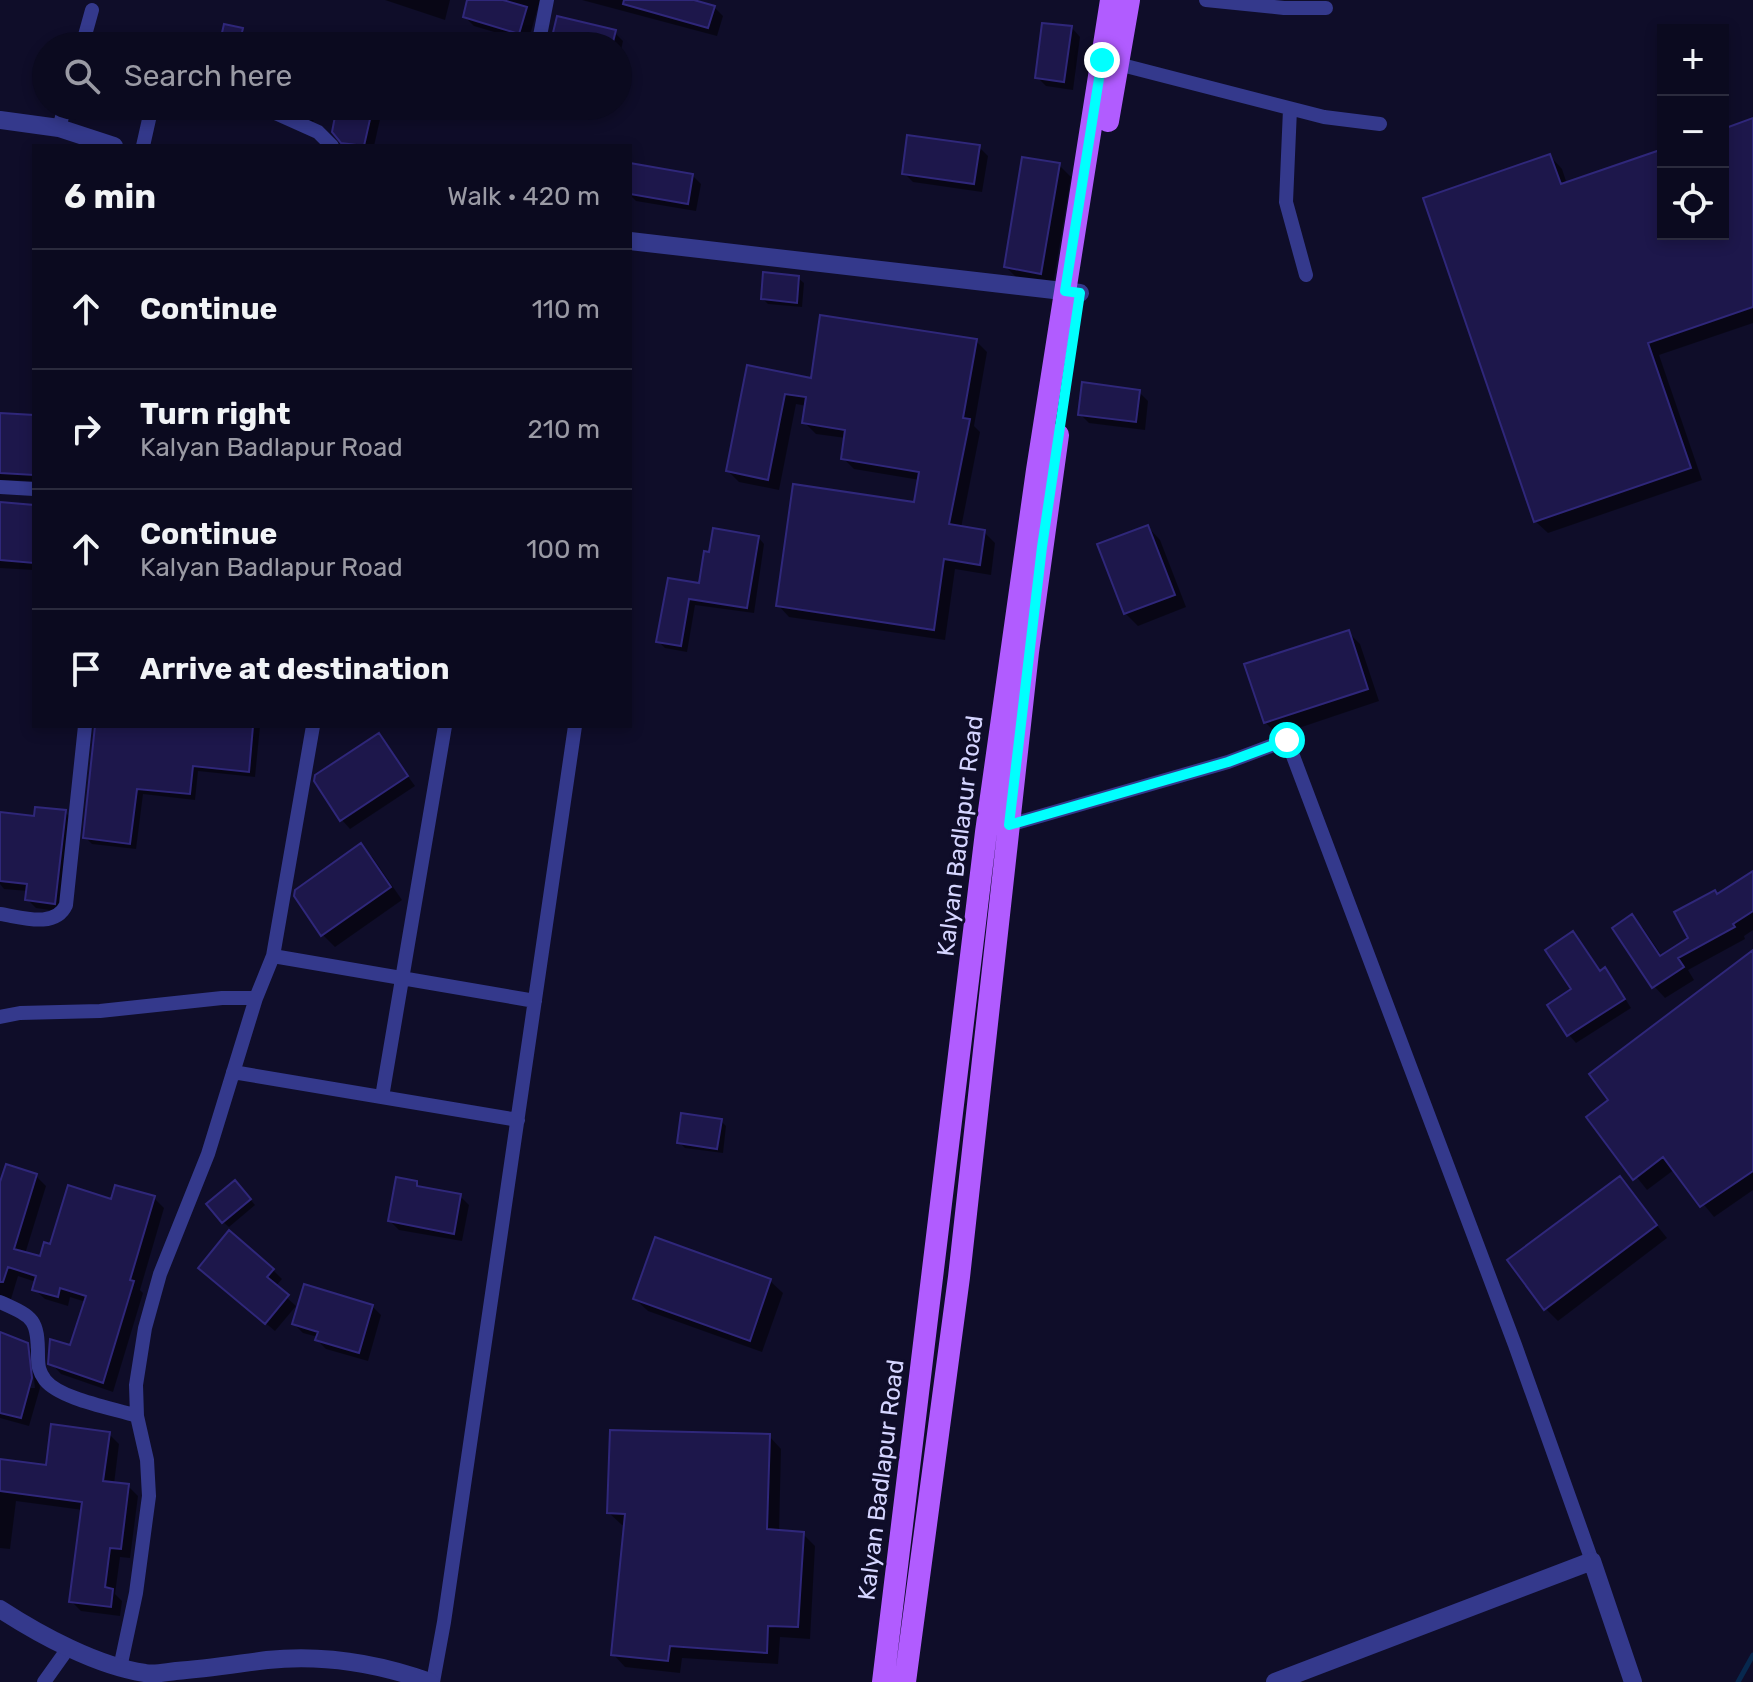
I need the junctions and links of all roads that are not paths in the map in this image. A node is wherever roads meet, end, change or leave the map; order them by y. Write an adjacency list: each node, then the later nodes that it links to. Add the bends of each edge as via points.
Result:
1 (547, 0): 9 (street)
2 (1111, 0): 23 (main road, Kalyan Badlapur Road)
3 (1129, 0): 10 (main road, Kalyan Badlapur Road)
4 (1206, 0): 5 (street)
5 (1279, 4): 6 (street)
6 (1326, 8)
7 (92, 10): 8 (street)
8 (86, 32)
9 (541, 32)
10 (1118, 64): 11 (street); 23 (main road, Kalyan Badlapur Road)
11 (1290, 109): 16 (street); 22 (street, via 1286,202)
12 (0, 120): 17 (street)
13 (61, 120): 17 (street)
14 (149, 120): 19 (street)
15 (291, 120): 20 (street)
16 (1380, 124)
17 (59, 128): 18 (street)
18 (108, 144)
19 (143, 144)
20 (330, 144)
21 (632, 241): 23 (street)
22 (1306, 275)
23 (1072, 292): 30 (main road, Kalyan Badlapur Road); 31 (main road, Kalyan Badlapur Road)
24 (0, 487): 25 (street)
25 (32, 489)
26 (85, 728): 32 (street, via 66,905 58,918 50,920)
27 (313, 728): 33 (street)
28 (445, 728): 34 (street)
29 (575, 728): 36 (street)
30 (1009, 825): 31 (street); 43 (street, via 1287,740); 50 (main road, Kalyan Badlapur Road, via 959,1277)
31 (986, 832): 49 (main road, Kalyan Badlapur Road)
32 (0, 914)
33 (273, 956): 34 (street); 35 (street)
34 (401, 978): 36 (street); 39 (street)
35 (256, 998): 37 (street); 38 (street)
36 (535, 1001): 40 (street)
37 (0, 1017)
38 (233, 1072): 39 (street); 42 (street, via 208,1154 160,1274 145,1328)
39 (382, 1097): 40 (street)
40 (518, 1120): 48 (street, via 447,1606)
41 (0, 1302): 42 (street, via 36,1325 38,1369 57,1391)
42 (137, 1416): 46 (street, via 149,1496)
43 (1592, 1561): 51 (street); 52 (street)
44 (0, 1609): 45 (street)
45 (69, 1647): 46 (street); 47 (street)
46 (120, 1668): 48 (street, via 148,1674 321,1657)
47 (44, 1682)
48 (431, 1682)
49 (883, 1682)
50 (905, 1682)
51 (1275, 1682)
52 (1633, 1682)

